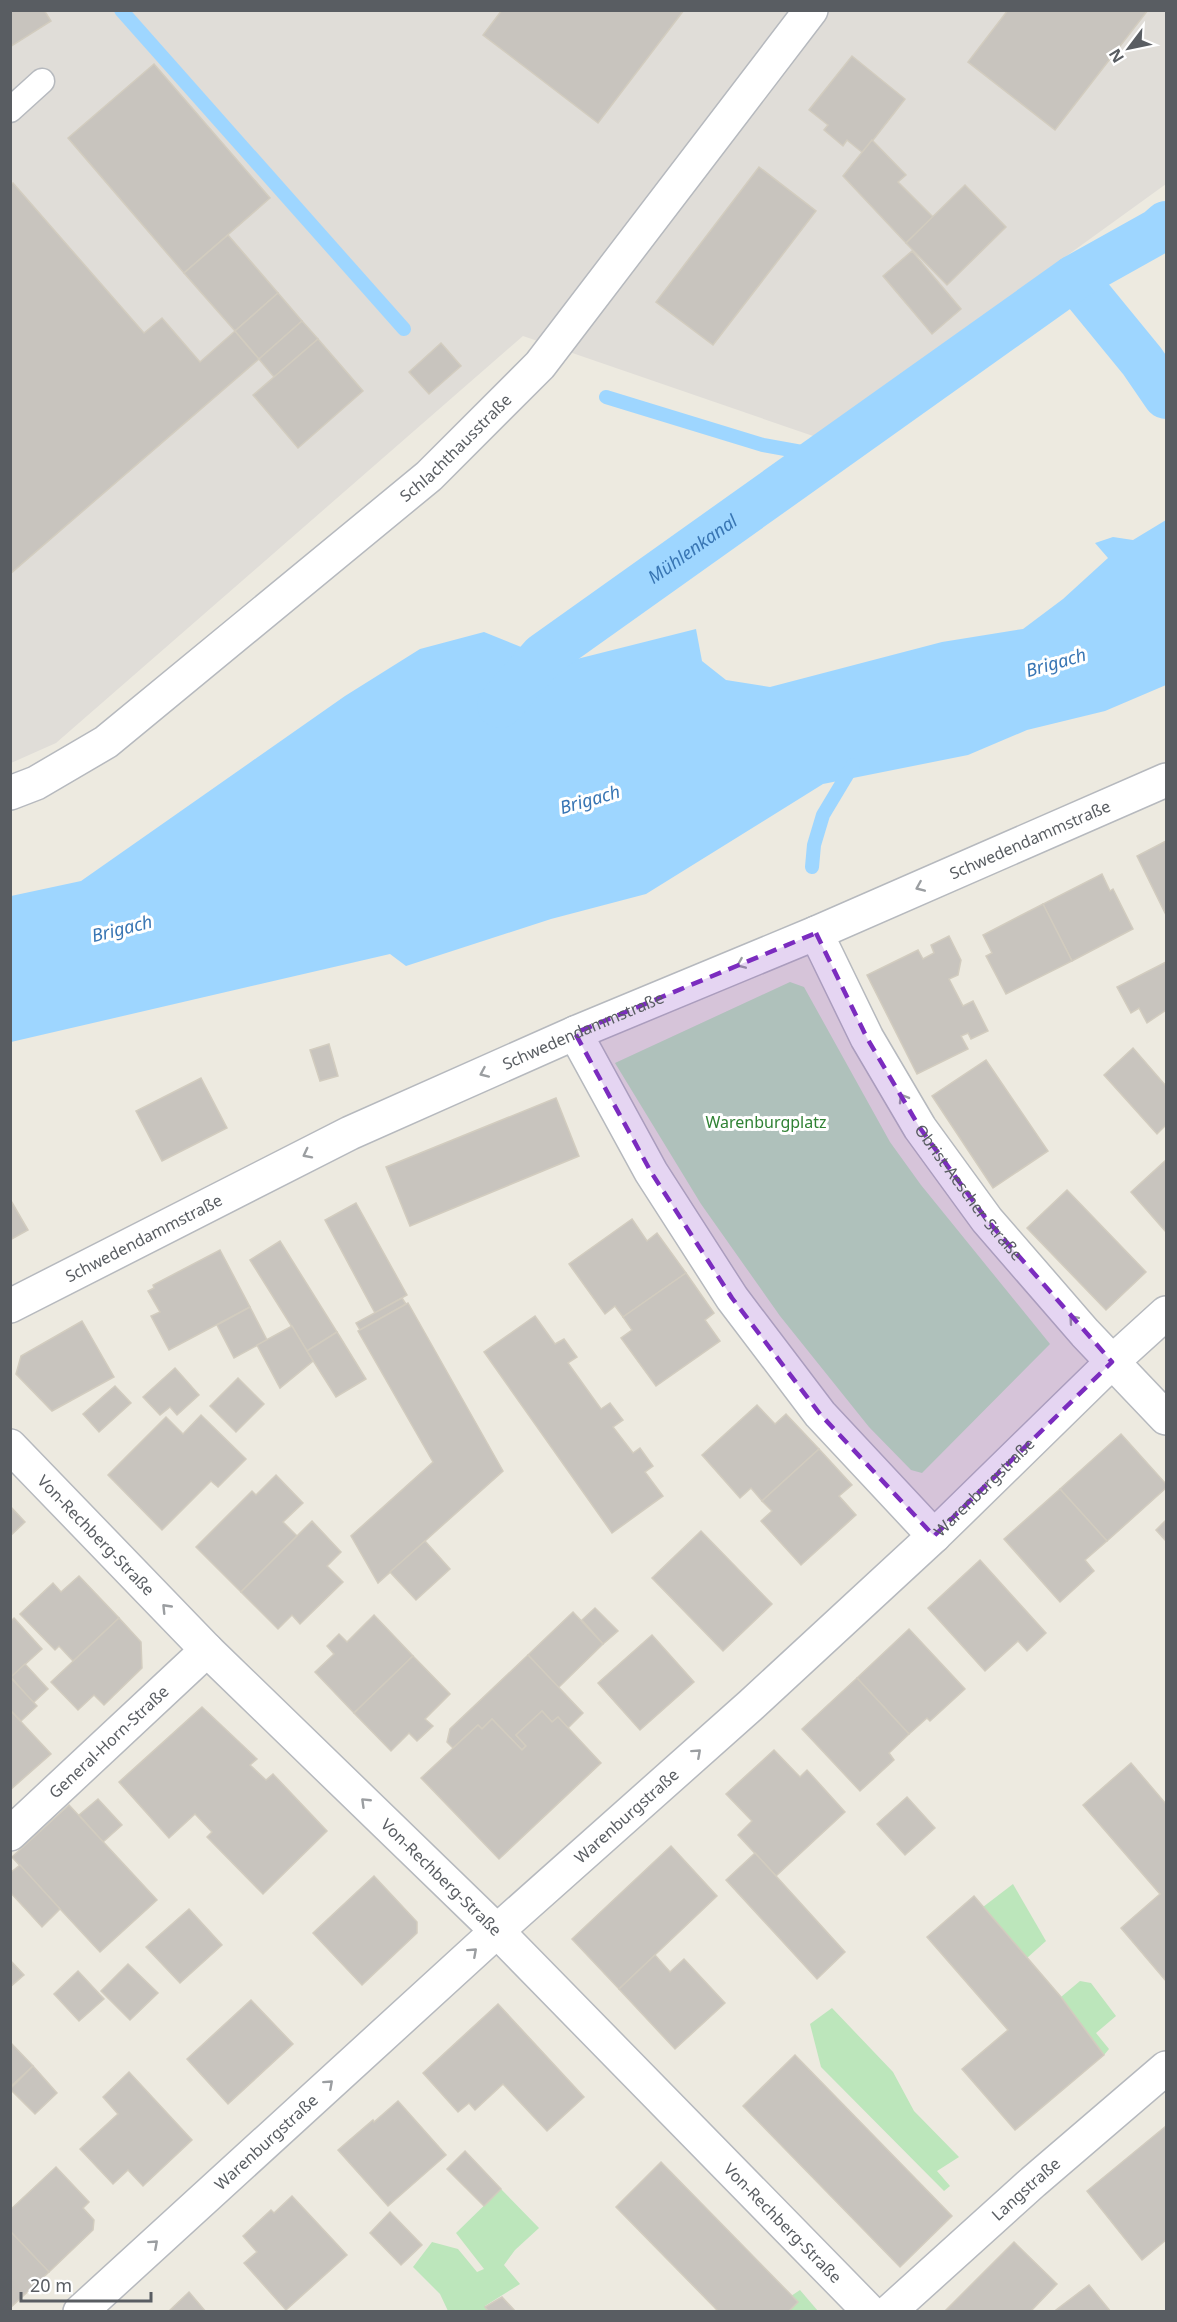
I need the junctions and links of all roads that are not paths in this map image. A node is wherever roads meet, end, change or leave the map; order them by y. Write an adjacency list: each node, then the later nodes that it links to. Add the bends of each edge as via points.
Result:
1 (811, 10): 5 (street, Schlachthausstraße, via 540,365 429,476 106,742 36,783)
2 (42, 81): 3 (lane)
3 (10, 110)
4 (1167, 780): 6 (street, Schwedendammstraße, one-way to 6)
5 (10, 793)
6 (816, 933): 7 (street, Schwedendammstraße, one-way to 7); 10 (street, Obrist-Aescher-Straße, one-way to 6, via 987,1220 920,1128 867,1038)
7 (575, 1033): 8 (street, Schwedendammstraße, one-way to 8, via 350,1133); 13 (street, via 651,1172 732,1298 820,1414)
8 (10, 1306)
9 (1167, 1313): 10 (street, Warenburgstraße)
10 (1112, 1362): 11 (street, Obrist-Aescher-Straße); 13 (street, Warenburgstraße)
11 (1167, 1418)
12 (10, 1446): 14 (street, Von-Rechberg-Straße, one-way to 12)
13 (934, 1536): 16 (street, Warenburgstraße, one-way to 13)
14 (207, 1650): 15 (street, General-Horn-Straße); 16 (street, Von-Rechberg-Straße, one-way to 14)
15 (10, 1834)
16 (497, 1931): 18 (street, Warenburgstraße, one-way to 16); 19 (street, Von-Rechberg-Straße)
17 (1167, 2068): 20 (street, Langstraße)
18 (80, 2312)
19 (870, 2312)
20 (889, 2312)

